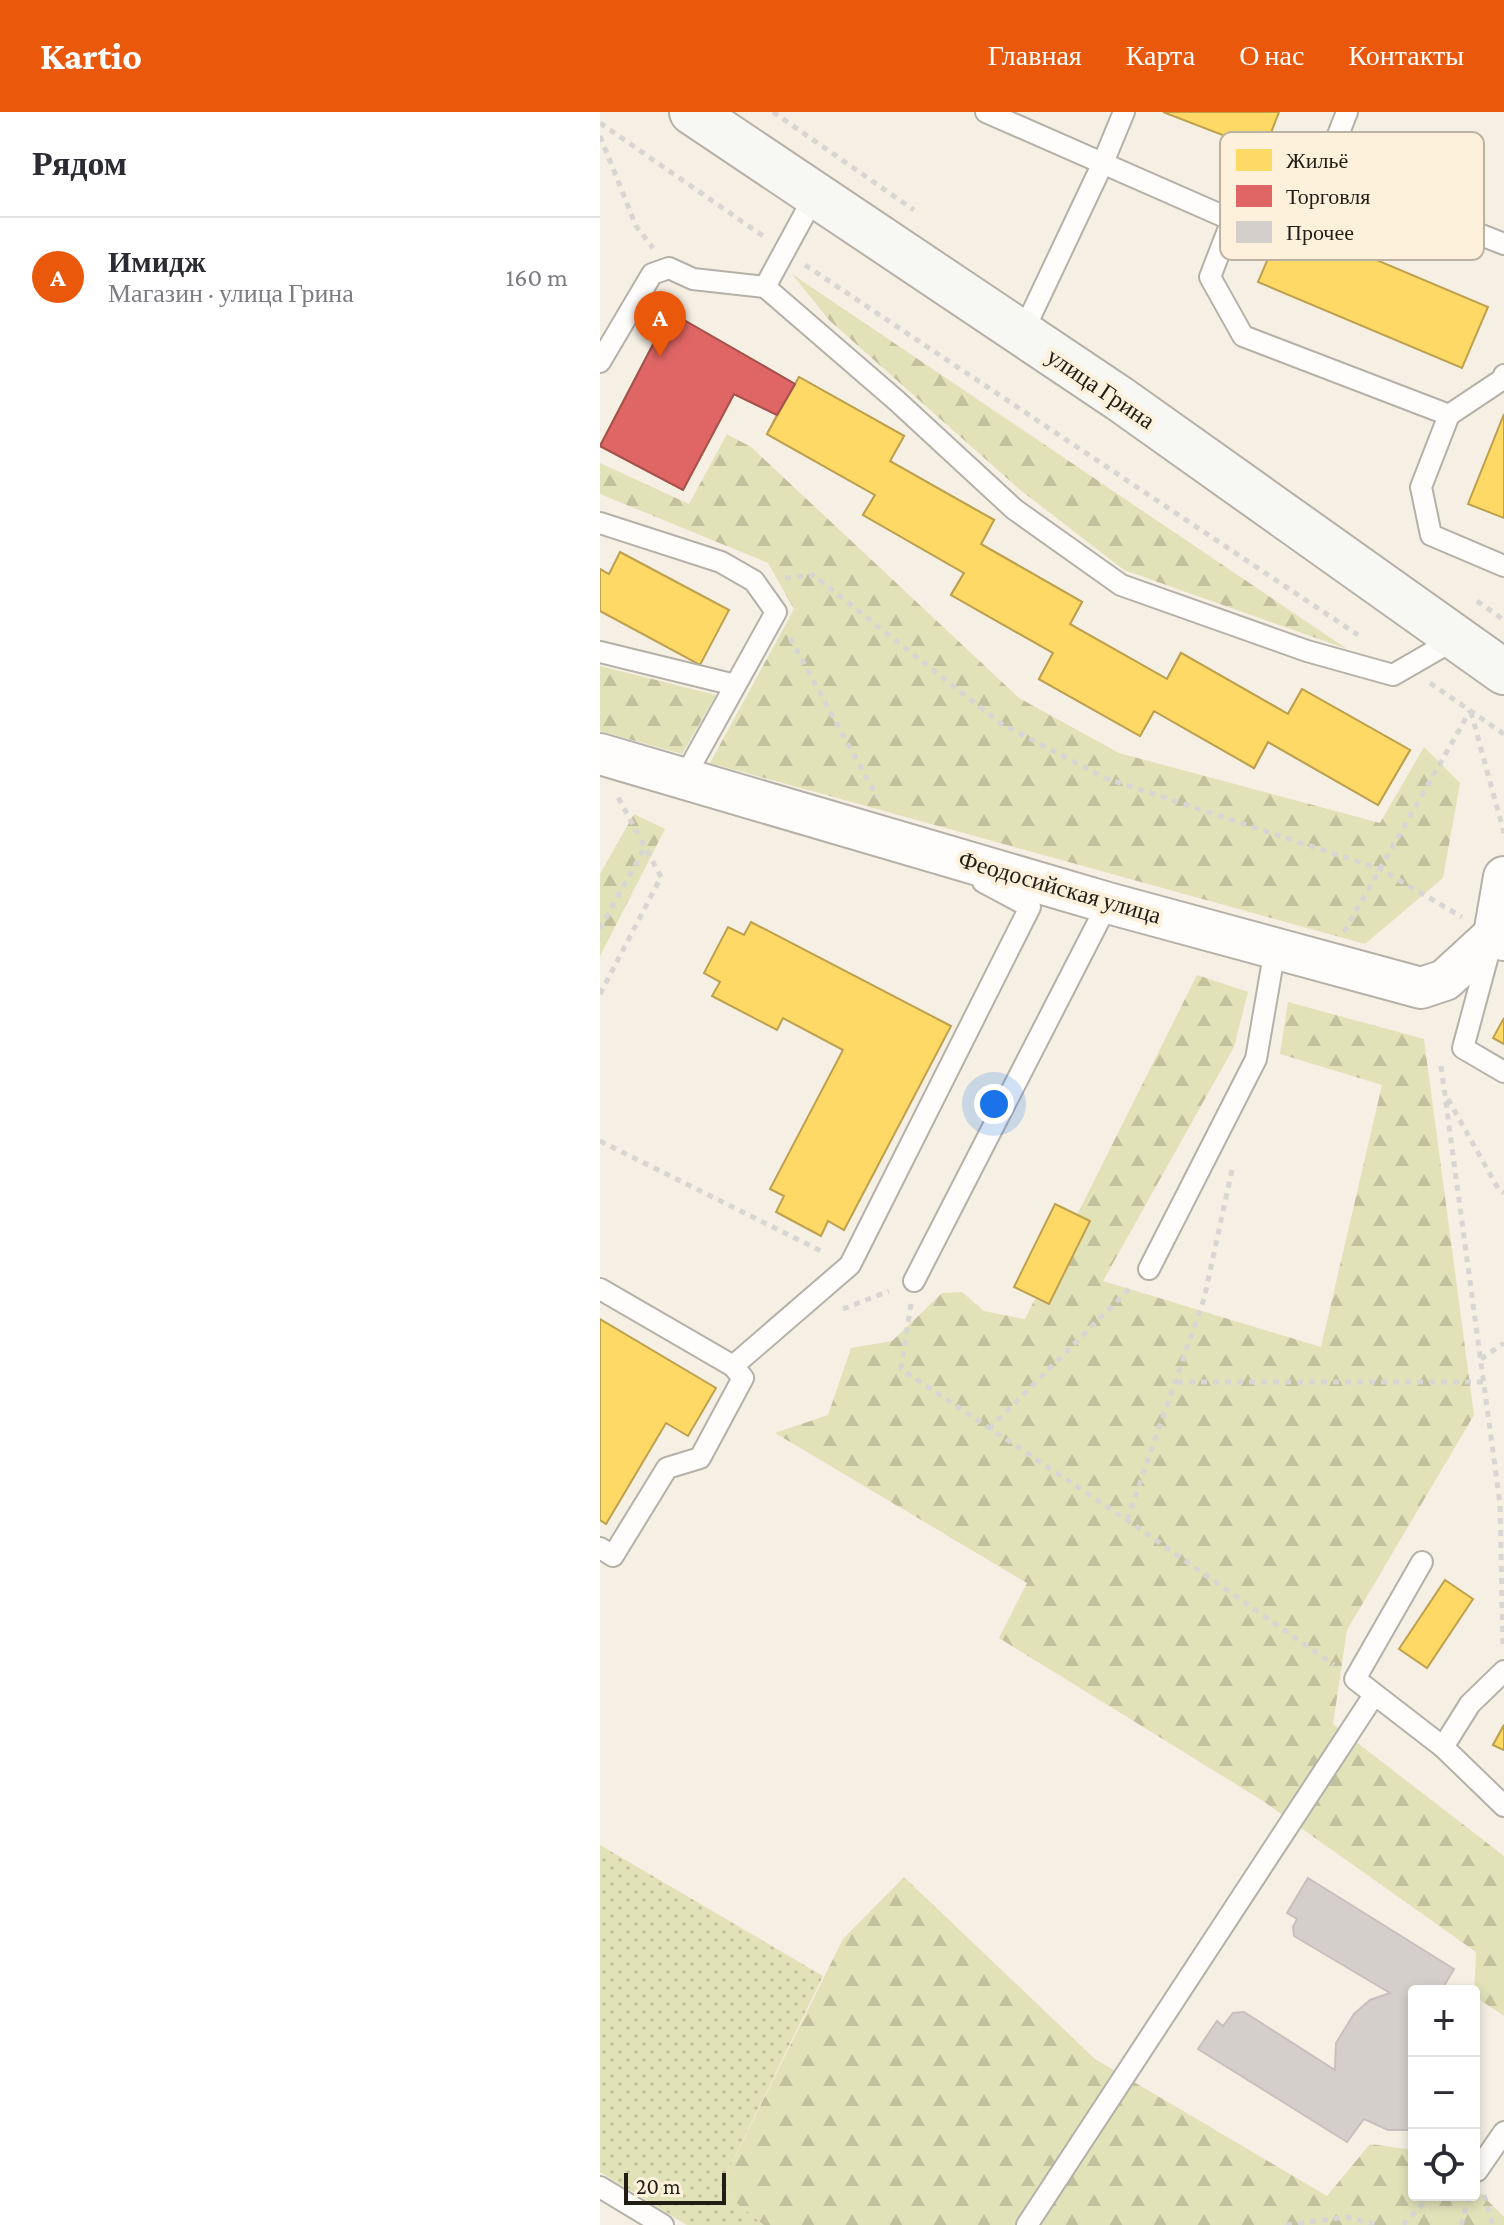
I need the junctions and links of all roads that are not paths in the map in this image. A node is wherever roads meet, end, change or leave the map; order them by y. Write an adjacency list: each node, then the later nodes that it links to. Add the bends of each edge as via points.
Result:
1 (692, 112): 7 (street, улица Грина)
2 (986, 112): 6 (lane)
3 (1124, 112): 6 (lane)
4 (1347, 112): 5 (lane)
5 (1339, 132)
6 (1102, 165): 8 (lane); 13 (lane)
7 (815, 195): 12 (lane); 13 (street, улица Грина)
8 (1220, 215)
9 (1484, 236): 10 (lane)
10 (1504, 244)
11 (1220, 251): 16 (lane, via 1210,277 1243,336)
12 (765, 287): 14 (lane, via 693,279 669,268 652,274); 19 (lane, via 1014,509 1121,585 1307,651 1393,675)
13 (1022, 334): 19 (street, улица Грина)
14 (600, 362)
15 (1504, 378): 16 (lane)
16 (1449, 415): 18 (lane, via 1421,487 1431,535)
17 (600, 523): 22 (lane, via 721,562 754,581 776,612)
18 (1504, 566)
19 (1457, 638): 21 (street, улица Грина)
20 (600, 652): 22 (lane)
21 (1504, 672)
22 (735, 685): 24 (lane)
23 (607, 771): 24 (street, Феодосийская улица)
24 (684, 778): 25 (street, Феодосийская улица)
25 (901, 840): 27 (street, Феодосийская улица); 34 (lane, via 1030,907 850,1265)
26 (1504, 877): 28 (street)
27 (1108, 903): 29 (street, Феодосийская улица); 32 (lane)
28 (1499, 937): 29 (street, Феодосийская улица, via 1445,980 1421,988); 30 (lane, via 1463,1048)
29 (1275, 949): 31 (lane, via 1256,1059)
30 (1504, 1072)
31 (1149, 1269)
32 (914, 1281)
33 (600, 1289): 34 (lane)
34 (733, 1366): 35 (lane, via 743,1378 700,1458 667,1468 613,1556)
35 (600, 1548)
36 (1422, 1562): 38 (lane, via 1355,1679)
37 (1504, 1671): 39 (lane, via 1470,1704)
38 (1374, 1695): 39 (lane); 45 (lane)
39 (1443, 1747): 40 (lane)
40 (1504, 1806)
41 (1504, 2132): 42 (lane)
42 (1480, 2167)
43 (600, 2187): 44 (lane)
44 (663, 2225)
45 (1027, 2225)

